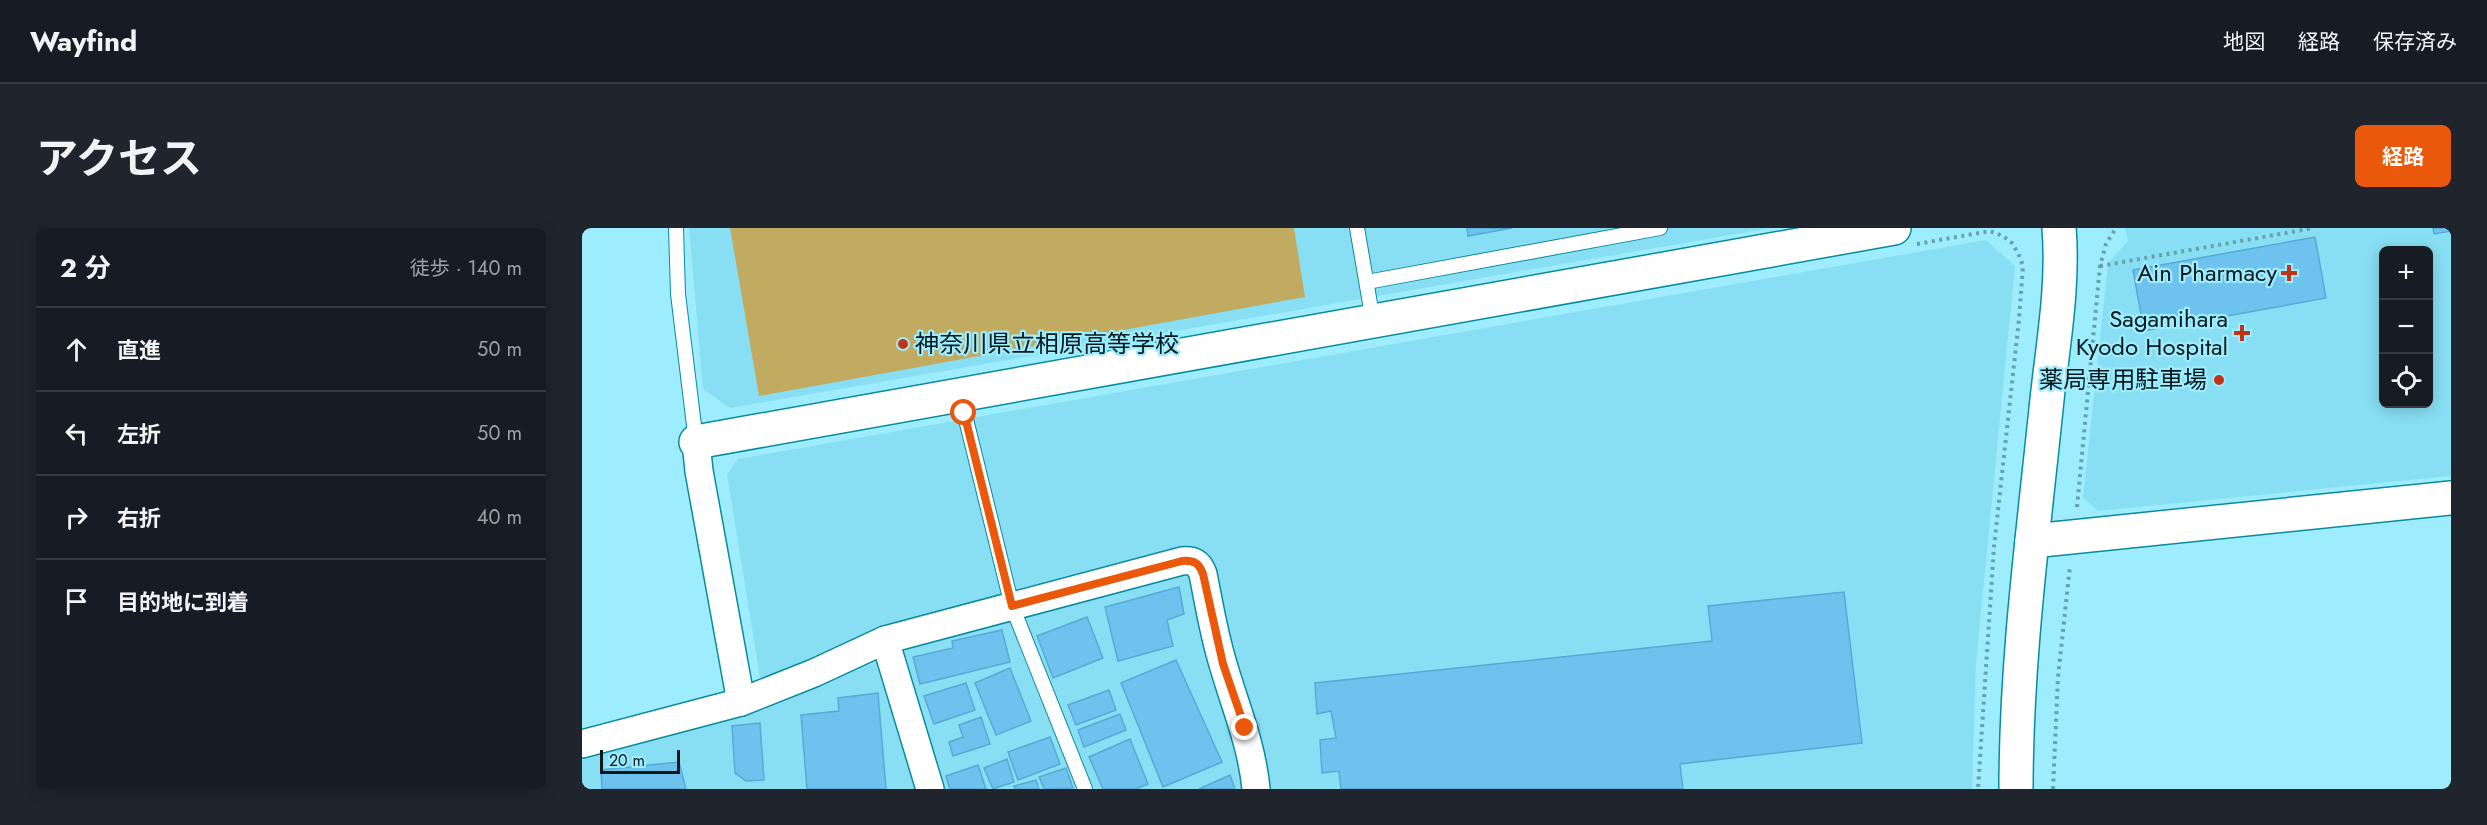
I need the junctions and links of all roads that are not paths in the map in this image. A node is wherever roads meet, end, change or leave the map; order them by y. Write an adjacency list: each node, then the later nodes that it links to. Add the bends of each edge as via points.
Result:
1 (676, 228): 9 (lane, via 678,294)
2 (1357, 228): 6 (lane)
3 (1660, 228): 6 (lane)
4 (2059, 228): 11 (street, via 2060,284)
5 (1901, 237): 7 (street)
6 (1367, 282): 7 (lane)
7 (1373, 321): 8 (street)
8 (960, 395): 9 (street); 12 (lane)
9 (696, 442): 14 (street)
10 (2451, 498): 11 (street)
11 (2032, 541): 19 (street)
12 (1012, 606): 13 (street); 17 (lane); 18 (street, via 1182,561 1192,560 1200,565 1223,664 1247,737)
13 (885, 640): 14 (street); 16 (street)
14 (741, 702): 15 (street)
15 (582, 744)
16 (930, 789)
17 (1085, 789)
18 (1256, 789)
19 (2016, 789)

